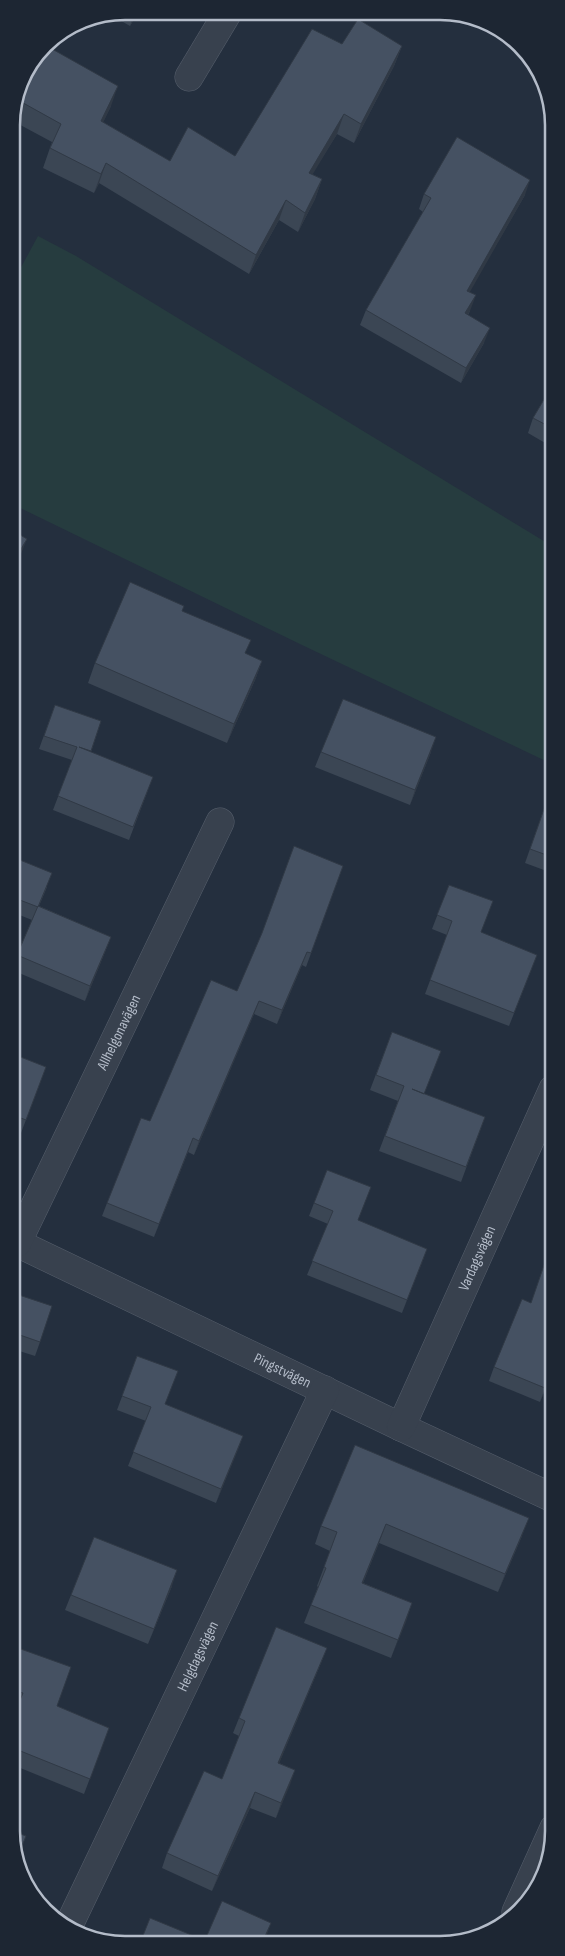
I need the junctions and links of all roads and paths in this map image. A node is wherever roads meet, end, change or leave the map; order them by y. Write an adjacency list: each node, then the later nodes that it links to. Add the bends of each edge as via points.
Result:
1 (223, 20): 2 (street)
2 (189, 77)
3 (220, 822): 5 (street, Allhelgonavägen)
4 (545, 1107): 8 (street, Vardagsvägen)
5 (20, 1232)
6 (20, 1244): 7 (street, Pingstvägen)
7 (325, 1390): 8 (street, Pingstvägen); 12 (street, Helgdagsvägen)
8 (400, 1427): 9 (street, Pingstvägen)
9 (545, 1494)
10 (542, 1855): 11 (street)
11 (525, 1892)
12 (71, 1921)

